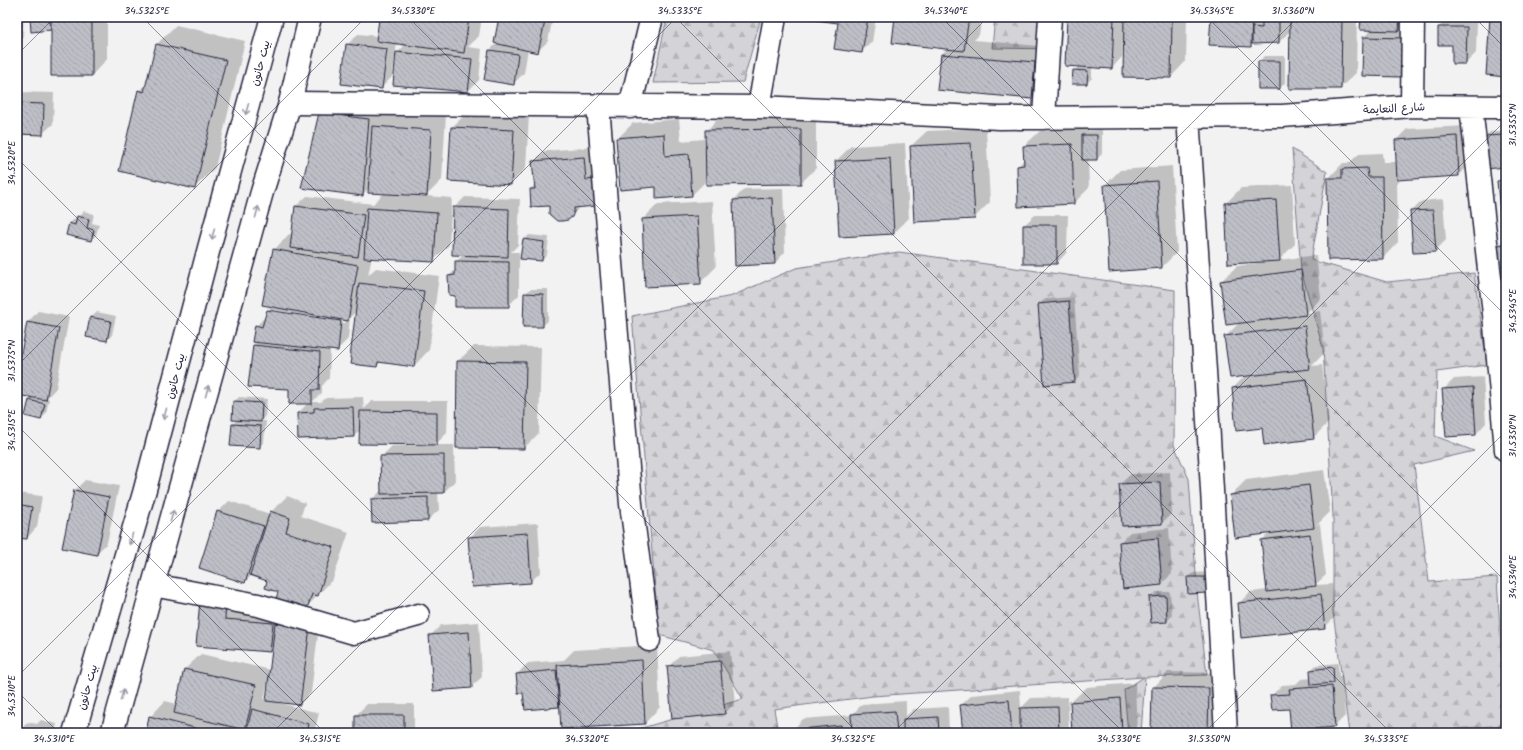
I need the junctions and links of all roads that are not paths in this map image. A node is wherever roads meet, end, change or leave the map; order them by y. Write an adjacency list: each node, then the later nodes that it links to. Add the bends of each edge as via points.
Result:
1 (272, 17): 20 (street, بيت حانون, one-way to 20, via 144,493)
2 (310, 17): 7 (street)
3 (652, 17): 10 (street)
4 (775, 17): 11 (street)
5 (1050, 17): 15 (street)
6 (1413, 17): 9 (street)
7 (290, 103): 8 (street, شارع النعايمة); 17 (street, one-way to 7, via 262,192)
8 (598, 106): 10 (street, شارع النعايمة); 19 (street, via 631,504)
9 (1412, 106): 12 (street, شارع النعايمة); 14 (street, شارع النعايمة, via 1282,116)
10 (630, 107): 11 (street, شارع النعايمة)
11 (759, 107): 15 (street, شارع النعايمة)
12 (1471, 107): 13 (street, شارع النعايمة); 16 (street)
13 (1506, 107)
14 (1188, 117): 15 (street, شارع النعايمة); 22 (street)
15 (1044, 118)
16 (1506, 450)
17 (153, 585): 18 (street, via 258,605 354,633); 21 (street, one-way to 17)
18 (418, 615)
19 (649, 640)
20 (74, 733)
21 (112, 733)
22 (1226, 733)

